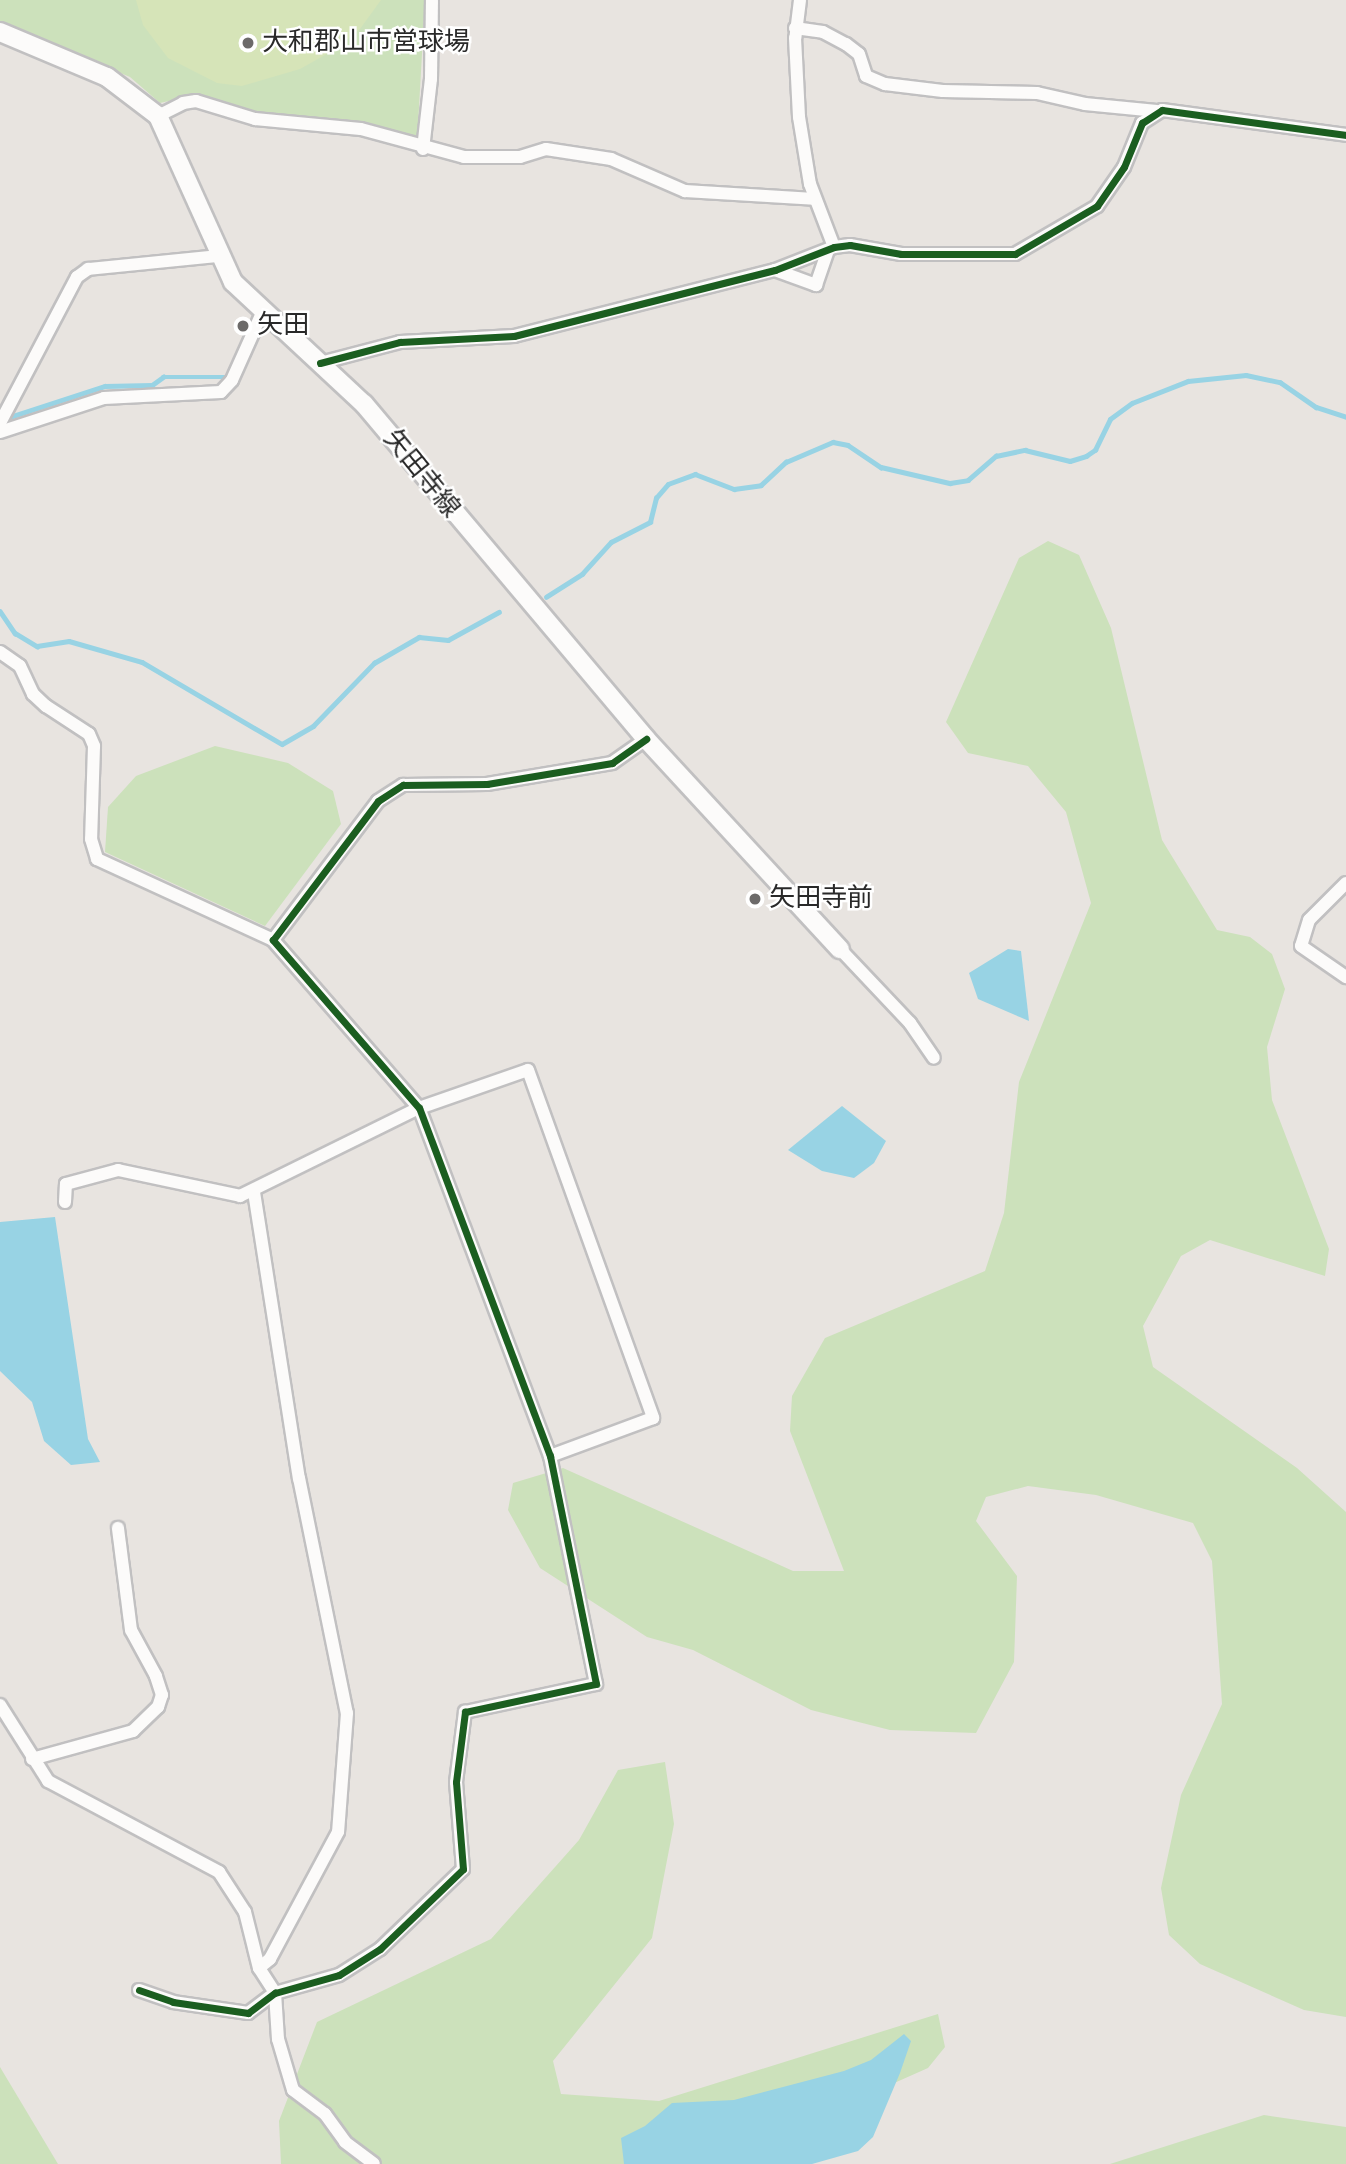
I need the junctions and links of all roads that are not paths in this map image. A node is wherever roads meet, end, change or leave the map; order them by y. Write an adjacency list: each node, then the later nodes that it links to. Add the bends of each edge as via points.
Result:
1 (432, 0): 8 (street, via 431,79)
2 (800, 0): 3 (street)
3 (795, 28): 5 (street, via 835,36 859,54 866,76 885,84 943,91 1037,93 1085,104); 9 (street, via 799,117)
4 (0, 33): 6 (main road, 矢田寺線, via 107,77)
5 (1157, 111): 7 (street); 10 (street, via 1142,123 1124,167 1097,206 1015,254 901,254 850,245)
6 (158, 116): 8 (street, via 196,101 254,119 361,129); 11 (main road, 矢田寺線)
7 (1346, 135)
8 (423, 149): 9 (street, via 475,157 520,157 547,149 590,154 685,191)
9 (814, 199): 10 (street)
10 (831, 248): 12 (street); 12 (street, via 816,285)
11 (218, 256): 13 (main road, 矢田寺線, via 233,282); 15 (street, via 88,269 77,277)
12 (775, 270): 14 (street, via 514,336 412,341)
13 (262, 313): 14 (main road, 矢田寺線); 16 (street, via 232,380 220,392 104,398)
14 (320, 363): 18 (main road, 矢田寺線, via 372,413)
15 (1, 420)
16 (0, 432)
17 (0, 652): 20 (street, via 20,666 33,694 46,706 89,734 94,746 91,839 97,859)
18 (646, 739): 20 (street, via 612,763 487,784 403,785 378,801); 21 (main road, 矢田寺線)
19 (1346, 883): 22 (street, via 1309,920 1301,946)
20 (273, 940): 24 (street)
21 (840, 949): 23 (street, via 910,1023)
22 (1346, 977)
23 (934, 1058)
24 (419, 1108): 25 (street); 27 (street); 27 (street, via 528,1070 653,1418)
25 (254, 1192): 26 (street, via 240,1196 118,1170 66,1184); 31 (street, via 299,1478 347,1713 338,1832 270,1959)
26 (65, 1202)
27 (550, 1456): 33 (street, via 596,1684 465,1712 456,1782 463,1869 380,1949 339,1975)
28 (118, 1528): 30 (street, via 131,1630 156,1676 162,1695 158,1707 133,1731)
29 (0, 1705): 30 (street)
30 (32, 1759): 31 (street, via 59,1788 219,1872 245,1912)
31 (259, 1968): 33 (street)
32 (139, 1990): 33 (street, via 173,2003 248,2013)
33 (275, 1993): 34 (street, via 278,2039 293,2091 325,2115 345,2142)
34 (374, 2164)

